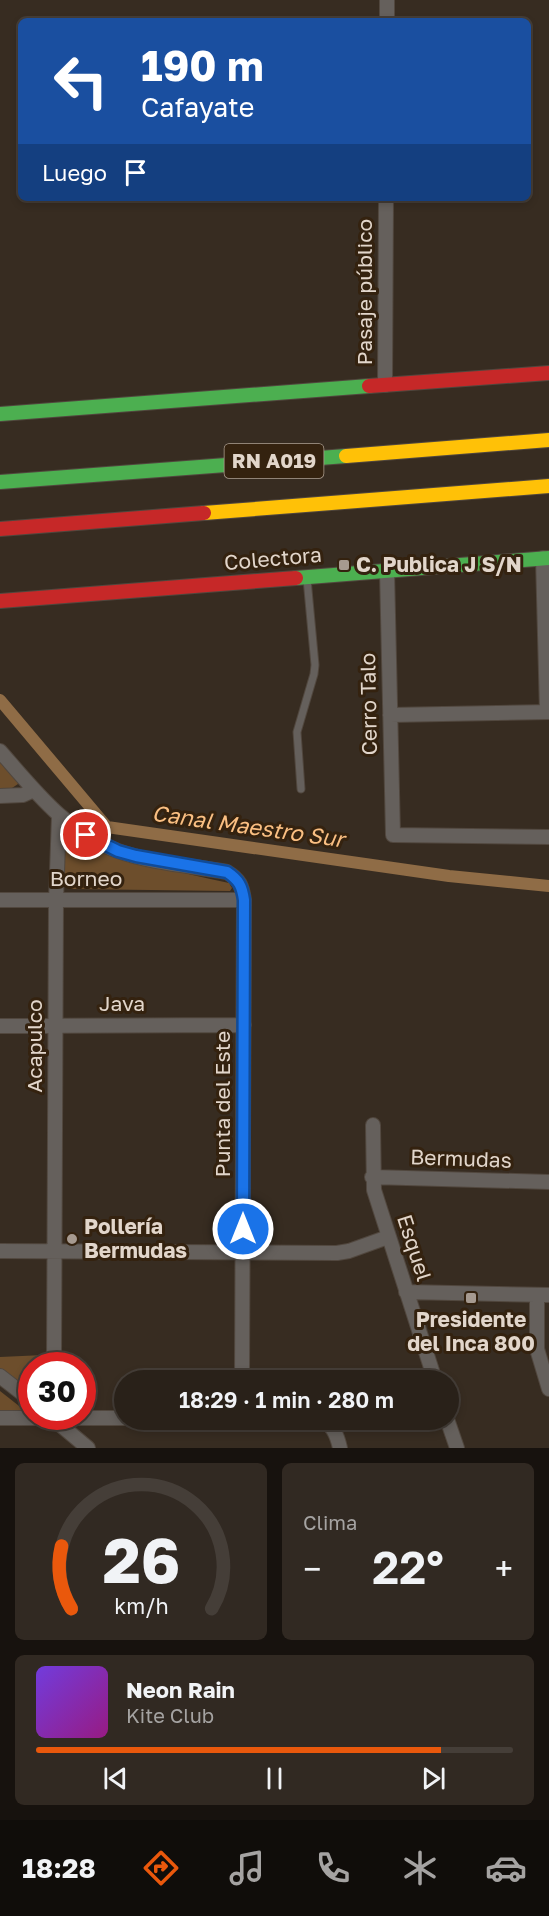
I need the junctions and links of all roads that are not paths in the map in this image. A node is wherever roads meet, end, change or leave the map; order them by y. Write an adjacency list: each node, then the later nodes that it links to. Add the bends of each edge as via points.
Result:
1 (387, 0): 2 (street)
2 (387, 18)
3 (386, 201): 5 (street, Pasaje público)
4 (549, 373): 5 (main road)
5 (385, 386): 6 (main road)
6 (0, 414)
7 (549, 440): 8 (main road, RN A019)
8 (0, 482)
9 (549, 486): 10 (main road, RN A019)
10 (0, 529)
11 (546, 558): 12 (main road, Colectora); 15 (street)
12 (387, 571): 13 (main road, Colectora); 16 (street, Cerro Talo)
13 (307, 577): 14 (main road, Colectora); 18 (lane, via 315,665 297,732)
14 (0, 601)
15 (548, 712): 16 (street)
16 (390, 715): 22 (street, Cerro Talo, via 393,835)
17 (0, 751): 19 (street)
18 (301, 789)
19 (34, 790): 20 (street, via 23,795); 21 (street)
20 (0, 796)
21 (59, 816): 24 (street, Acapulco); 25 (street, via 118,851 227,872 242,886)
22 (549, 837)
23 (0, 900): 24 (street, Borneo)
24 (56, 900): 25 (street, Borneo); 26 (street, Acapulco)
25 (244, 900): 27 (street, Punta del Este)
26 (56, 1025): 27 (street, Java); 28 (street, Java); 34 (street, Acapulco)
27 (244, 1025): 35 (street, Punta del Este)
28 (0, 1026)
29 (373, 1125): 30 (street, Esquel)
30 (372, 1177): 31 (street, Bermudas); 32 (street, Esquel)
31 (549, 1182)
32 (388, 1237): 35 (street, via 337,1253); 36 (street, Esquel)
33 (0, 1251): 34 (street)
34 (55, 1252): 35 (street); 38 (street, Acapulco)
35 (243, 1252): 39 (street, Punta del Este)
36 (406, 1292): 37 (street); 40 (street, Esquel)
37 (543, 1295): 42 (street, via 537,1349)
38 (54, 1352)
39 (242, 1370)
40 (432, 1370)
41 (0, 1376): 43 (street)
42 (549, 1389)
43 (18, 1390)
44 (0, 1418): 45 (street)
45 (18, 1418)
46 (96, 1418): 47 (street)
47 (114, 1418)
48 (67, 1430): 51 (street)
49 (332, 1430): 52 (street)
50 (451, 1430): 53 (street)
51 (88, 1448)
52 (340, 1448)
53 (457, 1448)

